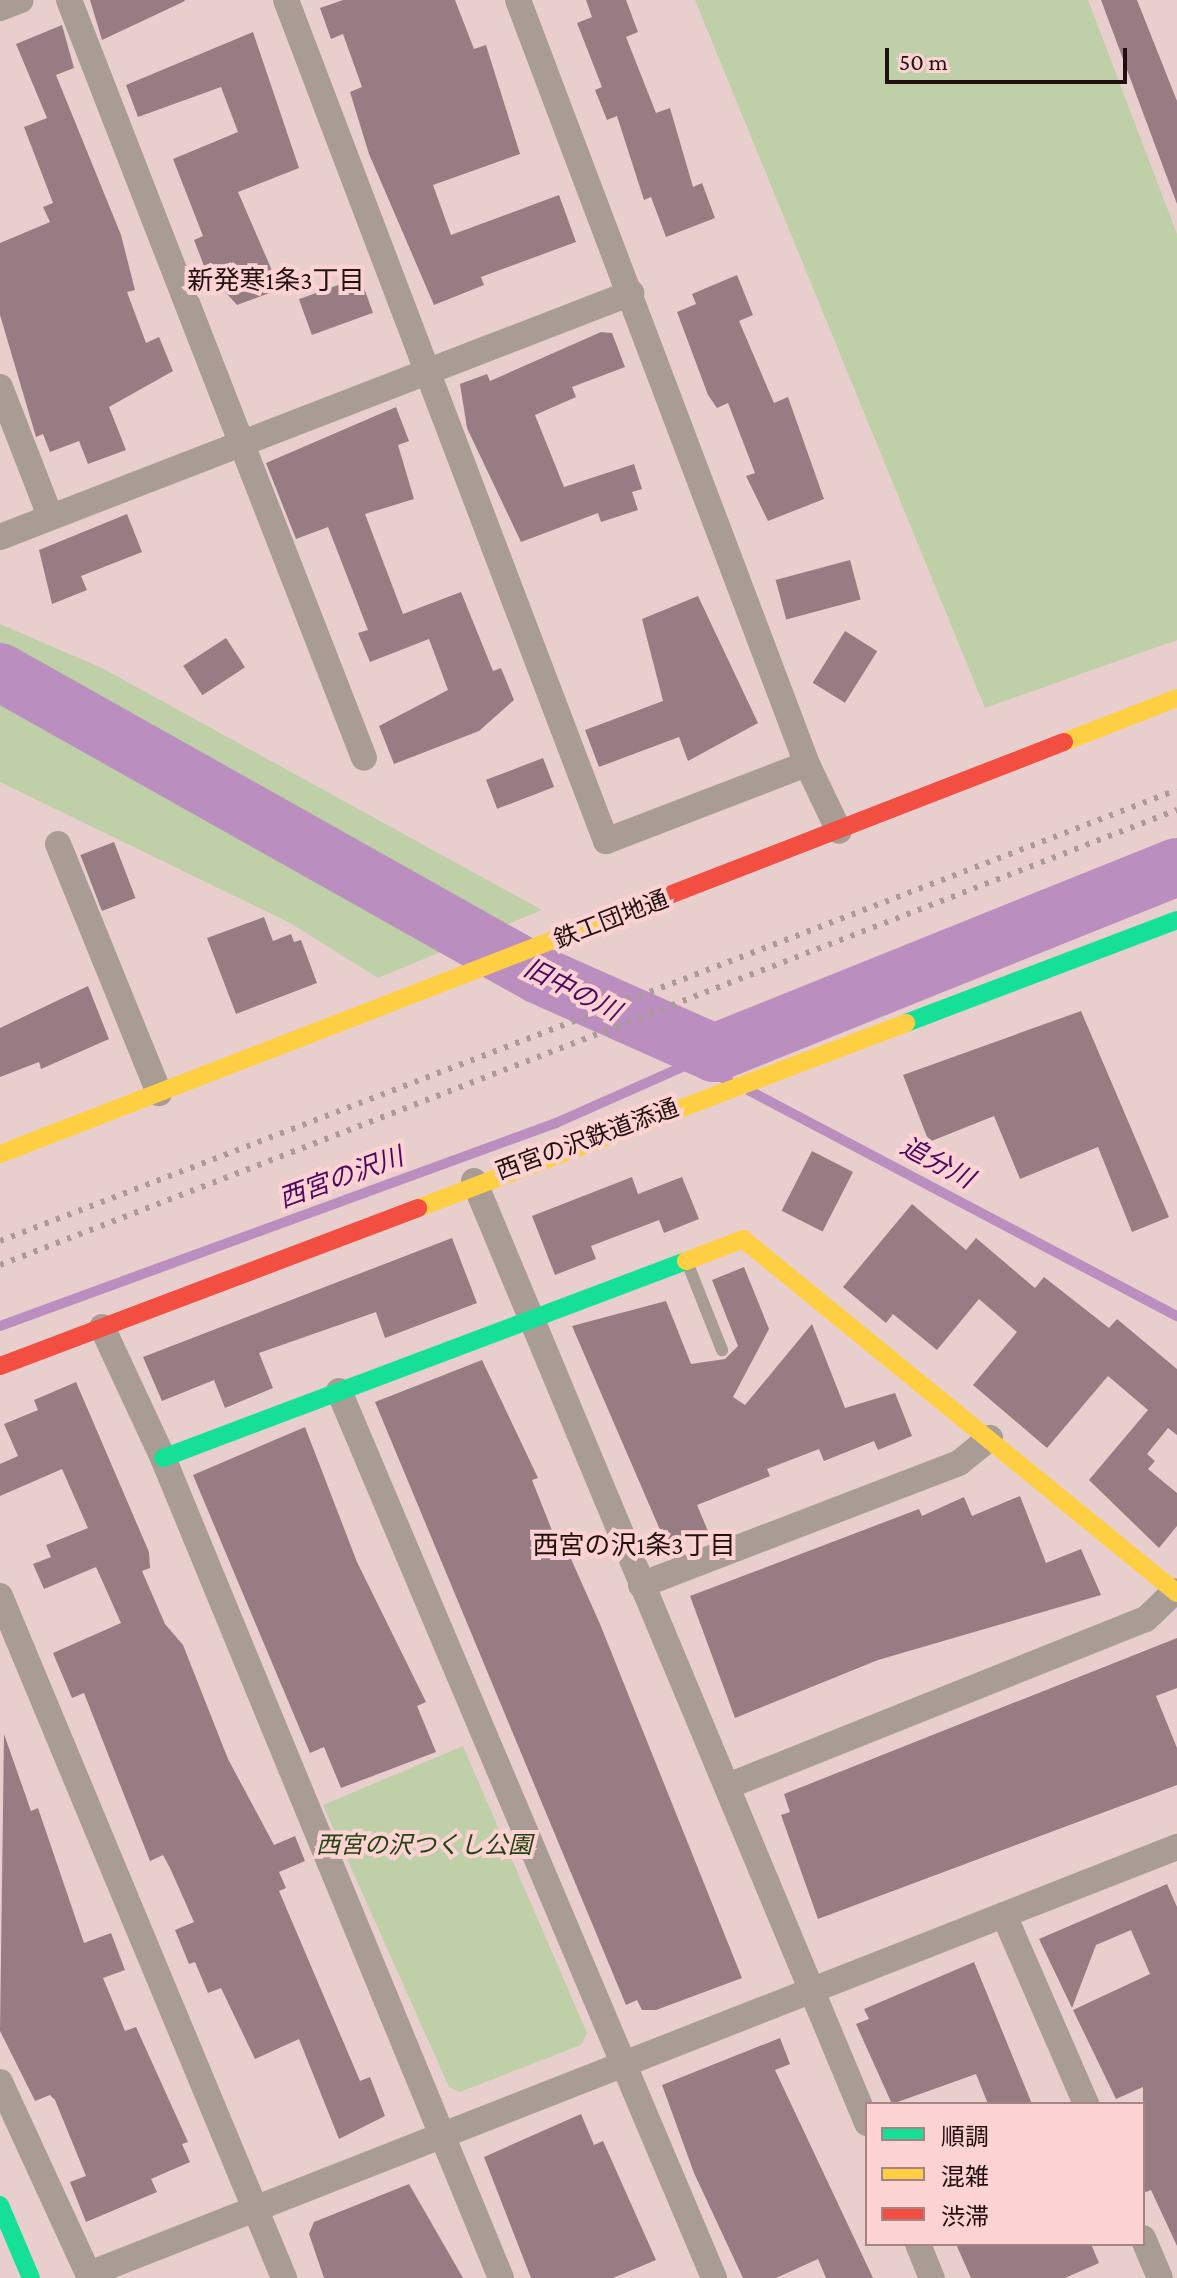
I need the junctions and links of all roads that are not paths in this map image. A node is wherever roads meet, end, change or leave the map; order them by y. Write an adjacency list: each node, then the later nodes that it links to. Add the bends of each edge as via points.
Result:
1 (21, 0): 5 (street)
2 (69, 0): 9 (street)
3 (286, 0): 7 (street)
4 (518, 0): 6 (street)
5 (0, 8)
6 (631, 293): 7 (street); 14 (street)
7 (429, 369): 9 (street); 14 (street, via 606,841)
8 (0, 387): 10 (street)
9 (239, 442): 10 (street); 13 (street)
10 (50, 516): 11 (street)
11 (0, 537)
12 (1177, 698): 15 (street, 鉄工団地通)
13 (364, 758)
14 (807, 764): 15 (street)
15 (839, 831): 18 (street, 鉄工団地通)
16 (58, 844): 18 (street)
17 (1177, 920): 20 (street, 西宮の沢鉄道添通)
18 (159, 1093): 19 (street, 鉄工団地通)
19 (0, 1154)
20 (474, 1181): 22 (street); 23 (street, 西宮の沢鉄道添通)
21 (685, 1259): 22 (street); 24 (lane); 27 (street, via 743,1239)
22 (531, 1319): 26 (street); 29 (street)
23 (102, 1327): 25 (street, 西宮の沢鉄道添通); 28 (street)
24 (722, 1350)
25 (0, 1366)
26 (339, 1391): 28 (street); 36 (street)
27 (990, 1438): 29 (street, via 959,1463); 30 (street)
28 (163, 1458): 40 (street)
29 (641, 1585): 32 (street)
30 (1176, 1592): 32 (street, via 1146,1619)
31 (0, 1596): 42 (street)
32 (728, 1786): 35 (street)
33 (1177, 1847): 34 (street)
34 (1004, 1915): 35 (street); 38 (street)
35 (812, 1992): 36 (street); 39 (street)
36 (627, 2064): 40 (street); 49 (street)
37 (0, 2082): 45 (street)
38 (1085, 2102)
39 (865, 2118)
40 (442, 2137): 42 (street); 48 (street)
41 (0, 2205): 46 (street)
42 (254, 2209): 45 (street); 47 (street)
43 (1145, 2243): 51 (street)
44 (919, 2246): 50 (street)
45 (90, 2276)
46 (31, 2278)
47 (284, 2278)
48 (501, 2278)
49 (714, 2278)
50 (932, 2278)
51 (1160, 2278)

